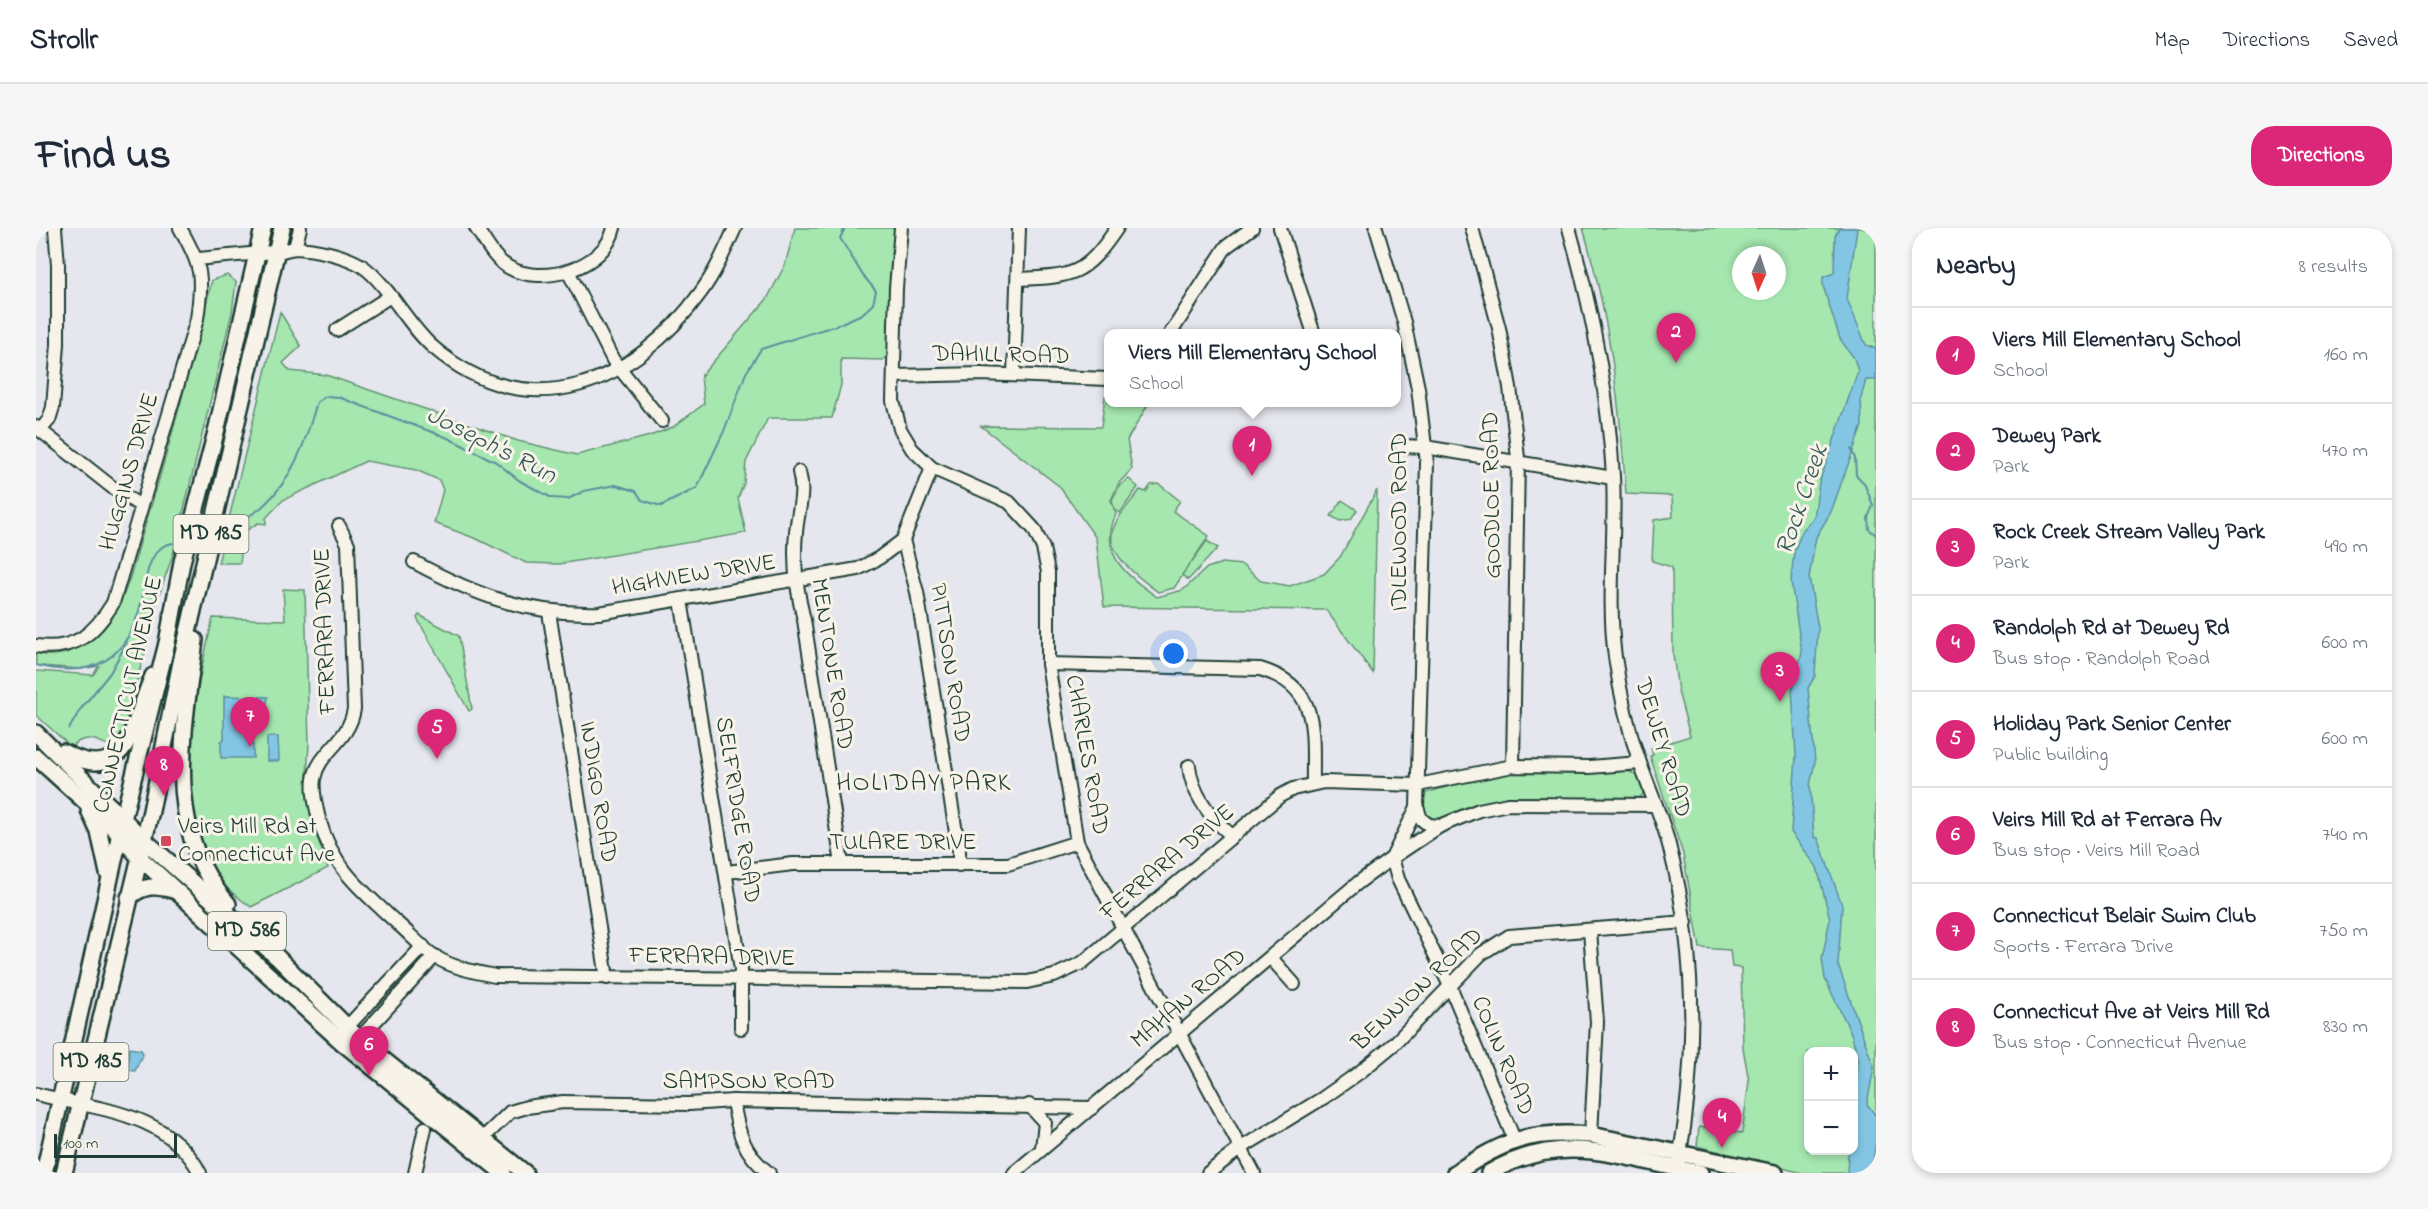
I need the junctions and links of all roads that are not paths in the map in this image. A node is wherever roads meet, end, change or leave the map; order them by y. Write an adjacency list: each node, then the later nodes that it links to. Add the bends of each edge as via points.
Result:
1 (55, 228): 32 (street, via 58,345 49,420)
2 (180, 228): 20 (street)
3 (263, 228): 18 (main road, CONNECTICUT AVENUE / MD 185)
4 (282, 228): 19 (main road, CONNECTICUT AVENUE / MD 185)
5 (300, 228): 17 (street)
6 (476, 228): 21 (street, via 496,258 507,267 526,275 548,276)
7 (614, 228): 21 (street, via 600,253)
8 (735, 228): 27 (street, via 719,262 685,313 651,347)
9 (902, 228): 29 (street, CHARLES ROAD)
10 (1019, 228): 22 (street)
11 (1117, 228): 22 (street, via 1089,265 1062,277)
12 (1252, 228): 24 (street, via 1226,247)
13 (1280, 228): 25 (street)
14 (1376, 228): 34 (street, IDLEWOOD ROAD, via 1404,322)
15 (1472, 228): 35 (street, GOODLOE ROAD, via 1499,328)
16 (1569, 228): 38 (street, DEWEY ROAD, via 1595,336)
17 (295, 248): 19 (street); 23 (street, via 355,262 372,274)
18 (258, 252): 19 (street); 20 (street); 47 (main road, CONNECTICUT AVENUE / MD 185, via 182,562)
19 (276, 252): 42 (main road, CONNECTICUT AVENUE / MD 185)
20 (198, 259): 39 (street, HUGGINS DRIVE, via 201,291 197,319)
21 (568, 271): 27 (street)
22 (1018, 279): 28 (street)
23 (389, 297): 26 (street); 27 (street, via 433,348 453,364 497,386 552,391 591,383)
24 (1173, 329)
25 (1313, 329)
26 (337, 330)
27 (620, 370): 31 (street)
28 (1014, 375): 29 (street, DAHILL ROAD); 30 (street, DAHILL ROAD)
29 (894, 376): 36 (street, CHARLES ROAD, via 892,401 900,429 912,449)
30 (1104, 379)
31 (662, 422)
32 (38, 428): 39 (street)
33 (1401, 446): 34 (street)
34 (1425, 447): 35 (street); 56 (street, IDLEWOOD ROAD)
35 (1518, 464): 38 (street); 54 (street, GOODLOE ROAD)
36 (932, 468): 41 (street); 49 (street, CHARLES ROAD, via 1010,502 1034,529 1048,572)
37 (799, 472): 44 (street, MENTONE ROAD, via 803,487)
38 (1613, 478): 52 (street, DEWEY ROAD, via 1615,654 1622,700)
39 (141, 506): 48 (street, HUGGINS DRIVE, via 113,603 98,627 63,645)
40 (339, 526): 77 (street, FERRARA DRIVE, via 348,544 354,709 352,723 318,766 316,808 326,844 340,867)
41 (903, 540): 44 (street, HIGHVIEW DRIVE, via 858,569); 69 (street, PITTSON ROAD, via 917,592)
42 (208, 547): 64 (main road, CONNECTICUT AVENUE / MD 185); 78 (main road, via 184,733 185,815 200,863 215,889)
43 (414, 562): 46 (street, HIGHVIEW DRIVE, via 493,599)
44 (794, 581): 45 (street, HIGHVIEW DRIVE); 68 (street, MENTONE ROAD, via 806,631)
45 (681, 600): 46 (street, HIGHVIEW DRIVE, via 599,613); 70 (street, SELFRIDGE ROAD)
46 (549, 612): 81 (street, INDIGO ROAD)
47 (167, 643): 50 (main road, via 141,702 128,744 119,754 108,761 88,763); 60 (main road, CONNECTICUT AVENUE / MD 185)
48 (36, 646)
49 (1048, 664): 55 (street, via 1248,668 1281,675 1296,686 1312,720); 65 (street, CHARLES ROAD)
50 (41, 738): 60 (main road, MD 586)
51 (36, 757): 57 (main road, MD 586)
52 (1640, 763): 54 (street); 58 (street, DEWEY ROAD)
53 (1189, 766): 63 (street, via 1196,794)
54 (1513, 766): 56 (street)
55 (1313, 784): 56 (street, FERRARA DRIVE); 63 (street, FERRARA DRIVE, via 1280,796)
56 (1418, 785): 59 (street, MAHAN ROAD)
57 (87, 804): 62 (main road, MD 586); 72 (main road, via 105,853)
58 (1656, 805): 61 (street, MAHAN ROAD, via 1508,804 1479,810); 74 (street, DEWEY ROAD)
59 (1417, 807): 61 (street, via 1421,819); 67 (street, MAHAN ROAD)
60 (123, 818): 62 (main road, CONNECTICUT AVENUE / MD 185); 64 (main road, MD 586)
61 (1440, 826): 67 (street, MAHAN ROAD)
62 (120, 836): 66 (main road, MD 586); 72 (main road, CONNECTICUT AVENUE / MD 185)
63 (1233, 836): 75 (street, FERRARA DRIVE)
64 (144, 840): 66 (main road, CONNECTICUT AVENUE / MD 185); 78 (main road, MD 586)
65 (1077, 842): 69 (street, TULARE DRIVE, via 1008,864); 75 (street, CHARLES ROAD)
66 (139, 857): 71 (main road, MD 586); 73 (main road, CONNECTICUT AVENUE / MD 185)
67 (1392, 858): 80 (street, MAHAN ROAD); 84 (street, COLIN ROAD, via 1398,879)
68 (842, 864): 69 (street, TULARE DRIVE); 70 (street, TULARE DRIVE, via 760,866)
69 (959, 865)
70 (727, 872): 82 (street, SELFRIDGE ROAD)
71 (176, 891): 73 (main road, via 150,886); 89 (main road, MD 586)
72 (107, 892): 91 (main road, CONNECTICUT AVENUE / MD 185)
73 (129, 897): 94 (main road, CONNECTICUT AVENUE / MD 185)
74 (1686, 922): 76 (street, BENNION ROAD); 102 (street, DEWEY ROAD, via 1693,1033)
75 (1123, 928): 82 (street, FERRARA DRIVE, via 1082,963 1054,976 1027,982); 87 (street, CHARLES ROAD)
76 (1590, 931): 84 (street, BENNION ROAD, via 1541,931 1509,936 1481,954); 97 (street, via 1597,1013)
77 (423, 946): 79 (street, FERRARA DRIVE); 85 (street)
78 (277, 957): 85 (main road, MD 586)
79 (435, 957): 81 (street, FERRARA DRIVE, via 495,976); 88 (street)
80 (1271, 958): 83 (street); 87 (street, MAHAN ROAD)
81 (607, 978): 82 (street, FERRARA DRIVE)
82 (742, 980): 86 (street, SELFRIDGE ROAD)
83 (1294, 984)
84 (1450, 986): 98 (street, COLIN ROAD); 101 (street, BENNION ROAD, via 1394,1044 1360,1072)
85 (347, 1027): 88 (main road, MD 586); 89 (street)
86 (741, 1028)
87 (1180, 1034): 95 (street, MAHAN ROAD); 101 (street, CHARLES ROAD)
88 (359, 1039): 89 (street); 99 (main road, MD 586)
89 (343, 1043): 108 (main road, MD 586)
90 (36, 1094): 91 (street)
91 (61, 1101): 94 (street); 104 (main road, CONNECTICUT AVENUE / MD 185)
92 (733, 1101): 93 (street, SAMPSON ROAD); 99 (street, SAMPSON ROAD, via 563,1102 527,1107 510,1112); 110 (street, via 738,1132 748,1154)
93 (1029, 1105): 95 (street, SAMPSON ROAD); 100 (street, via 1045,1123)
94 (80, 1106): 105 (main road, CONNECTICUT AVENUE / MD 185); 106 (street, via 138,1119 166,1132 183,1146)
95 (1092, 1108): 100 (street, MAHAN ROAD)
96 (425, 1128): 107 (street)
97 (1591, 1135): 98 (main road, via 1560,1133); 102 (main road)
98 (1515, 1139): 114 (main road)
99 (481, 1140): 109 (main road, MD 586)
100 (1042, 1148): 111 (street, MAHAN ROAD)
101 (1241, 1148): 112 (street, BENNION ROAD); 113 (street, CHARLES ROAD)
102 (1680, 1153): 103 (street, DEWEY ROAD); 117 (main road)
103 (1677, 1171): 115 (main road, via 1591,1150 1564,1149 1534,1152); 116 (main road)
104 (44, 1173)
105 (64, 1173)
106 (200, 1173)
107 (415, 1173)
108 (503, 1173)
109 (525, 1173)
110 (769, 1173)
111 (1014, 1173)
112 (1208, 1173)
113 (1254, 1173)
114 (1455, 1173)
115 (1489, 1173)
116 (1700, 1173)
117 (1776, 1173)

